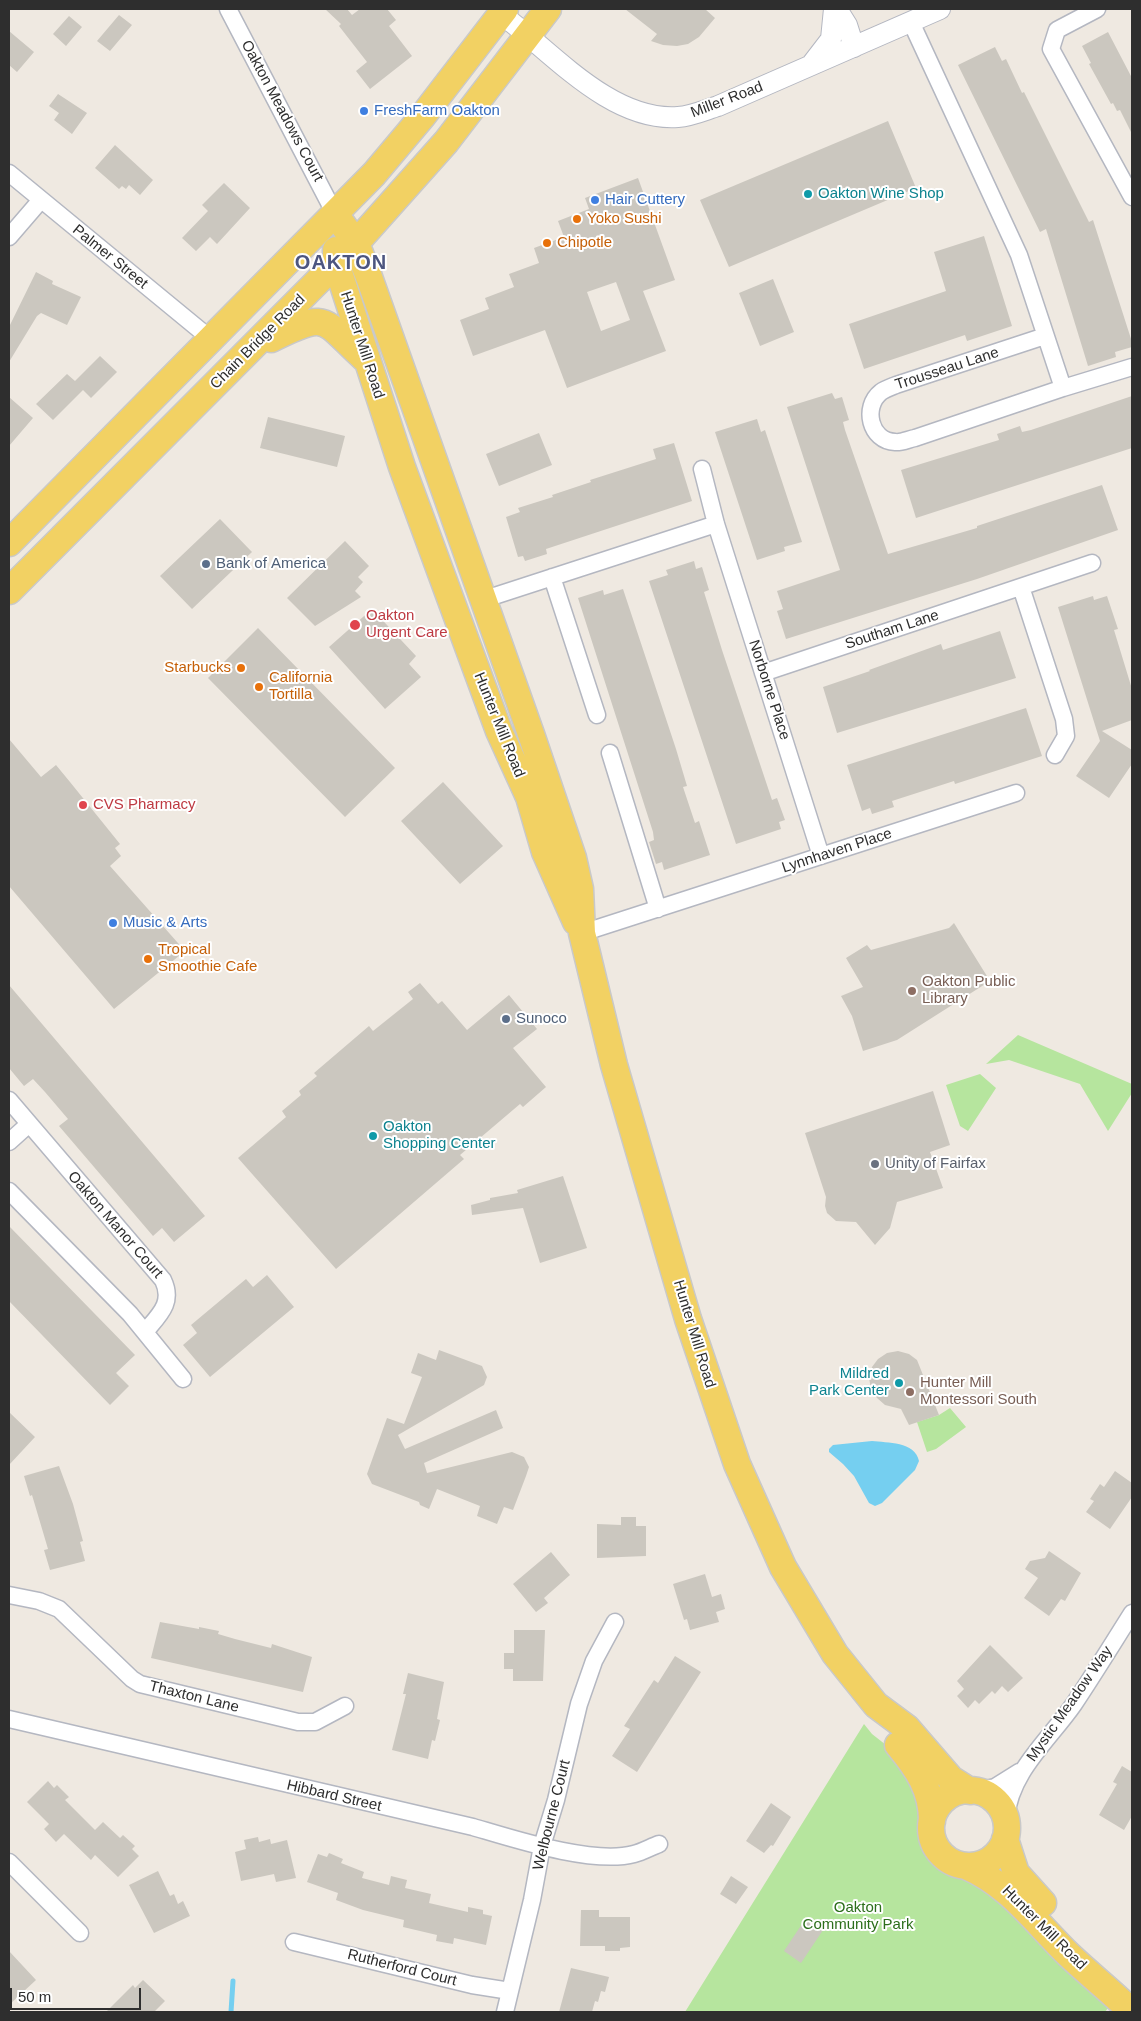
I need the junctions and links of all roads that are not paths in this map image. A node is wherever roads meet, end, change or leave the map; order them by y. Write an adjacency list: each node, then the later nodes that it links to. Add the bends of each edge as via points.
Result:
1 (228, 9): 14 (street, Oakton Meadows Court)
2 (548, 9): 8 (main road, Chain Bridge Road)
3 (835, 9): 9 (street, via 847,25); 10 (street, via 831,39)
4 (940, 9): 7 (street, Miller Road)
5 (1097, 9): 12 (street, via 1057,30 1051,49)
6 (503, 11): 8 (street, Miller Road); 14 (main road, via 422,117)
7 (911, 22): 9 (street, Miller Road); 18 (street, via 1019,255)
8 (530, 36): 10 (street, Miller Road, via 598,93 632,110 657,116 694,114); 16 (main road, Chain Bridge Road, via 446,142)
9 (854, 47): 10 (street, Miller Road)
10 (810, 66)
11 (9, 173): 13 (street, Palmer Street)
12 (1132, 198)
13 (40, 201): 15 (street); 19 (street, Palmer Street)
14 (335, 214): 16 (main road, Hunter Mill Road); 17 (main road, Hunter Mill Road); 19 (main road)
15 (9, 237)
16 (356, 243): 17 (main road, Chain Bridge Road); 31 (main road, Hunter Mill Road)
17 (336, 264): 20 (main road, Chain Bridge Road); 21 (main road, Hunter Mill Road)
18 (1046, 336): 23 (street); 23 (street, Trousseau Lane, via 881,392 870,415 874,429 880,438 896,442)
19 (212, 340): 26 (main road)
20 (253, 348): 21 (main road, via 311,321 327,323); 30 (main road, Chain Bridge Road)
21 (367, 360): 39 (main road, Hunter Mill Road, via 402,467 499,731 529,797 560,889)
22 (1132, 367): 23 (street, Trousseau Lane)
23 (1063, 388)
24 (702, 469): 25 (street, Norborne Place)
25 (716, 524): 28 (street); 32 (street, Norborne Place)
26 (9, 544)
27 (1092, 563): 29 (street, Southam Lane)
28 (552, 577): 31 (street); 33 (street)
29 (1022, 587): 32 (street, Southam Lane); 35 (street, via 1064,719 1066,736)
30 (9, 591)
31 (482, 600): 39 (main road, Hunter Mill Road, via 573,858 580,889)
32 (763, 673): 37 (street, Norborne Place)
33 (597, 715)
34 (610, 753): 38 (street)
35 (1055, 755)
36 (1016, 793): 37 (street, Lynnhaven Place)
37 (821, 856): 38 (street, Lynnhaven Place)
38 (658, 909): 39 (street, Lynnhaven Place)
39 (582, 933): 49 (main road, Hunter Mill Road, via 619,1083 688,1319 737,1464 783,1567 809,1613 835,1654)
40 (9, 1100): 41 (street, Oakton Manor Court)
41 (29, 1124): 42 (street); 44 (street, Oakton Manor Court, via 163,1280 168,1300)
42 (9, 1142)
43 (9, 1191): 44 (street)
44 (144, 1332): 45 (street)
45 (183, 1379)
46 (9, 1595): 50 (street, Thaxton Lane, via 59,1609 132,1680 140,1684 298,1722 315,1722)
47 (1132, 1613): 52 (street, Mystic Meadow Way, via 1073,1705)
48 (615, 1622): 57 (street, Welbourne Court, via 586,1680)
49 (876, 1704): 53 (main road, Hunter Mill Road, via 907,1728 951,1779); 54 (main road, Hunter Mill Road, via 893,1738 923,1778 932,1804)
50 (345, 1706)
51 (9, 1718): 57 (street, Hibbard Street)
52 (1023, 1770): 53 (street, Mystic Meadow Way, via 999,1786); 55 (street, Mystic Meadow Way, via 1010,1794)
53 (972, 1791): 54 (main road, via 958,1792 946,1799); 55 (main road, Hunter Mill Road, via 994,1800)
54 (932, 1821): 59 (main road, Hunter Mill Road, via 932,1834 938,1850 949,1860)
55 (1005, 1829): 59 (main road, via 998,1852 989,1860); 63 (main road, Hunter Mill Road, via 1016,1873 1086,1950)
56 (658, 1844): 57 (street, Hibbard Street, via 634,1854 605,1857)
57 (542, 1846): 62 (street, Welbourne Court)
58 (9, 1862): 60 (street)
59 (966, 1866): 63 (main road, Hunter Mill Road, via 1005,1888 1070,1956)
60 (80, 1933)
61 (294, 1942): 62 (street, Rutherford Court, via 472,1985)
62 (510, 1991): 64 (street, Welbourne Court)
63 (1124, 2005)
64 (505, 2012)

